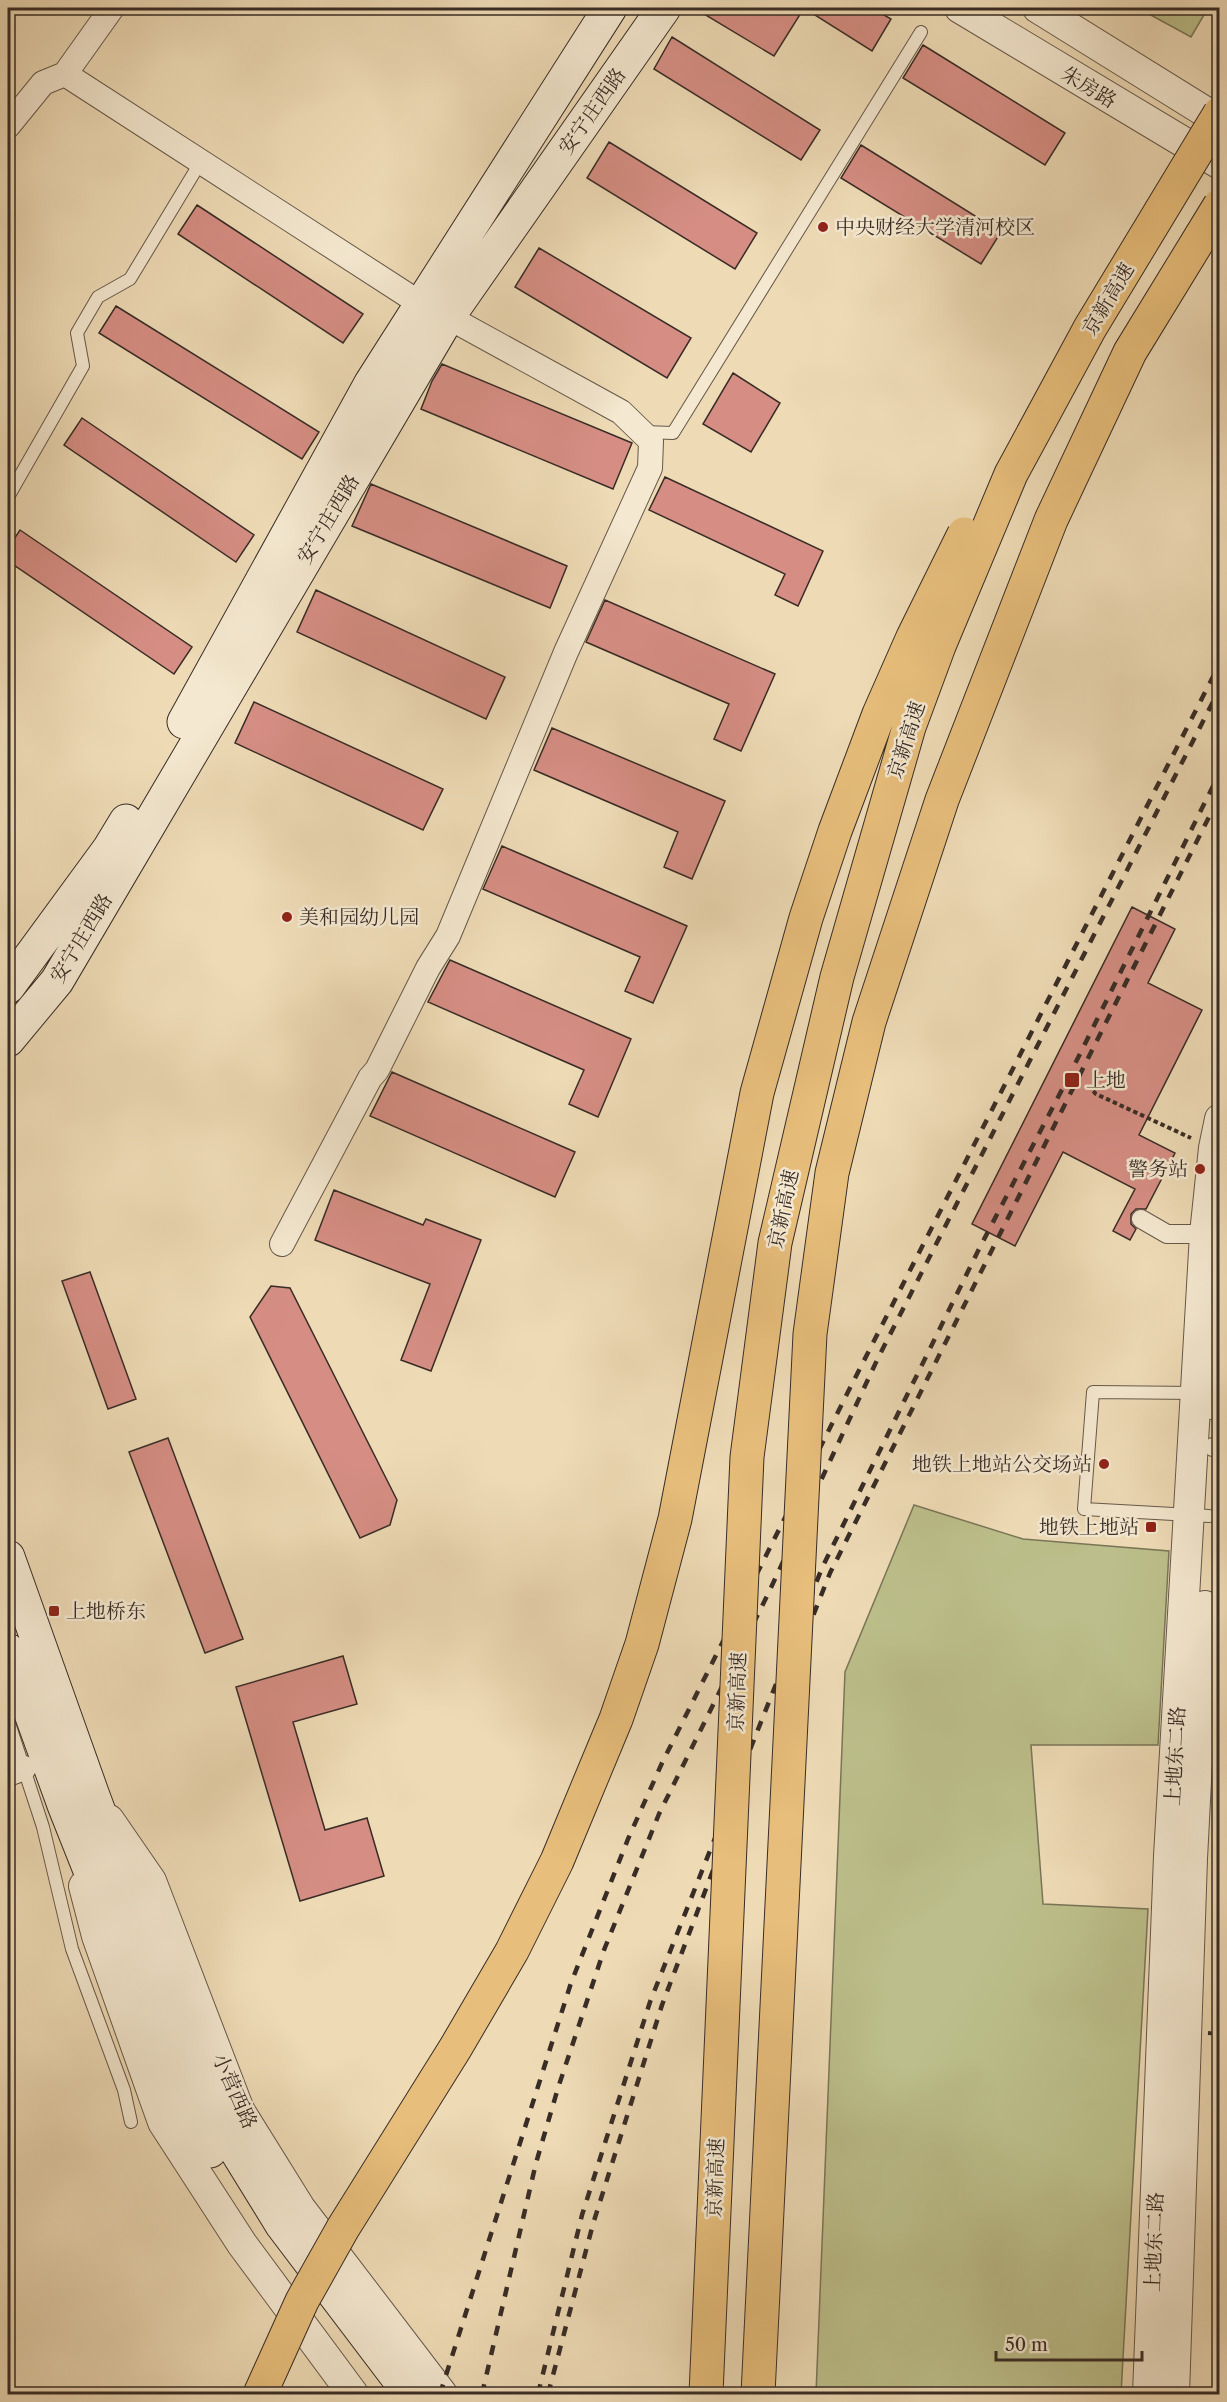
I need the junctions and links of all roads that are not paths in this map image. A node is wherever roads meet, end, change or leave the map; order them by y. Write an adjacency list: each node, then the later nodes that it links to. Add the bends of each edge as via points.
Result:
1 (112, 8): 7 (street)
2 (610, 8): 14 (main road)
3 (664, 8): 14 (main road, 安宁庄西路)
4 (960, 8): 12 (street, 朱房路)
5 (1038, 8): 9 (street, 朱房路)
6 (921, 32): 16 (lane, via 673,433)
7 (65, 74): 10 (street, via 43,83); 11 (street)
8 (1220, 113): 15 (highway, 京新高速, bridge)
9 (1220, 121)
10 (8, 126)
11 (200, 163): 14 (street); 17 (lane, via 129,279 98,297 77,333 83,366)
12 (1220, 164)
13 (1220, 205): 40 (highway, 京新高速, bridge, via 1130,352 1051,520 938,811 868,1022 832,1173 810,1334)
14 (434, 311): 16 (street, via 621,412); 18 (main road, via 371,383 163,760 109,849); 19 (main road, 安宁庄西路, via 57,981)
15 (1090, 328): 34 (highway, bridge, via 972,516 879,714 835,831 757,1093 675,1519 642,1644 609,1737 557,1861 512,1952 343,2228 302,2301); 39 (highway, 京新高速, bridge, via 1011,474 909,727 837,977 774,1243 747,1457)
16 (642, 432): 23 (street, via 651,441 650,468 566,652 448,936)
17 (8, 497)
18 (8, 987)
19 (8, 1040)
20 (1220, 1119): 22 (street, 上地东二路)
21 (1141, 1219): 22 (street, via 1167,1234)
22 (1205, 1234): 25 (street, 上地东二路)
23 (282, 1244)
24 (1220, 1356): 25 (street, 上地东二路)
25 (1207, 1393): 26 (street, 上地东二路); 27 (street, 上地东二路); 27 (lane, via 1093,1392 1084,1509)
26 (1216, 1447): 27 (street, 上地东二路)
27 (1199, 1515): 41 (street, 上地东二路, via 1169,1856); 42 (street, 上地东二路)
28 (8, 1557): 32 (main road, 小营西路)
29 (8, 1650): 32 (main road, 小营西路)
30 (8, 1720): 31 (lane)
31 (16, 1771): 33 (lane, via 43,1827 72,1949 124,2090)
32 (78, 1799): 35 (street, 小营西路, via 97,1936 163,2122 242,2244); 36 (main road, 小营西路, via 186,2112 261,2233); 37 (main road, 小营西路, via 208,2105 282,2225); 38 (street, 小营西路, via 150,1881 240,2110 300,2208)
33 (131, 2122)
34 (260, 2394)
35 (354, 2394)
36 (382, 2394)
37 (410, 2394)
38 (442, 2394)
39 (706, 2394)
40 (758, 2394)
41 (1148, 2394)
42 (1174, 2394)

